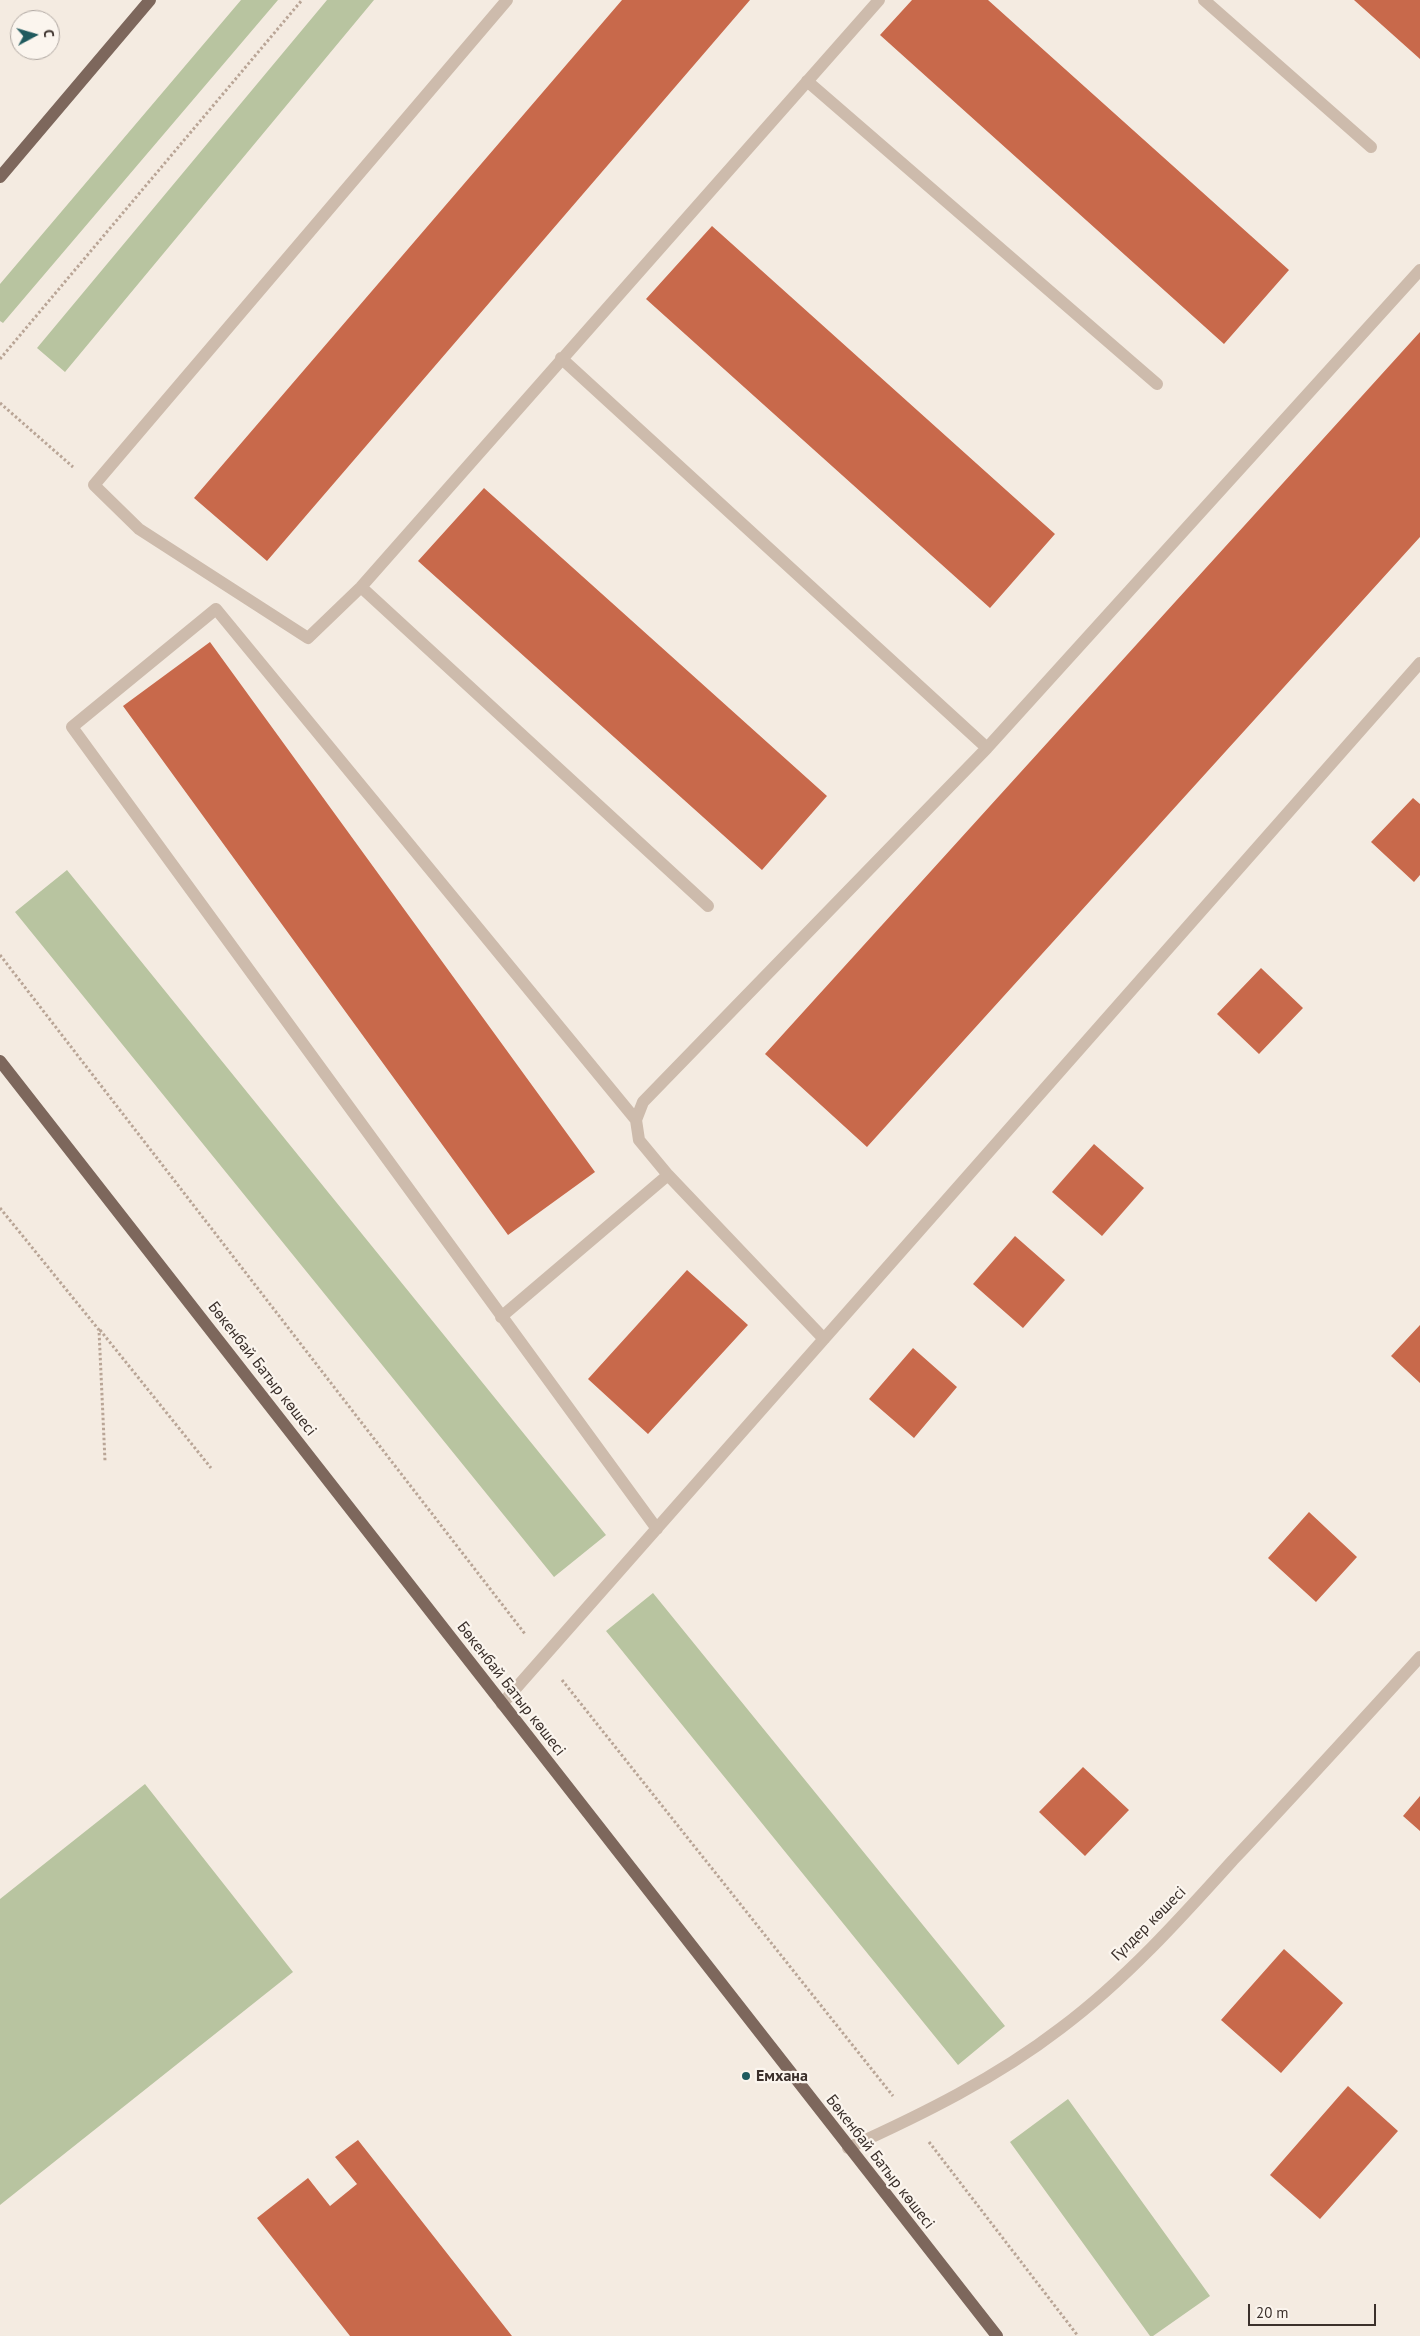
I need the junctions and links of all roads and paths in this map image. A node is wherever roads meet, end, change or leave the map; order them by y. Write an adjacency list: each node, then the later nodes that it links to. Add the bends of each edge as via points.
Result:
1 (150, 0): 8 (main road)
2 (302, 0): 11 (path)
3 (507, 0): 14 (street)
4 (879, 0): 6 (street)
5 (1204, 0): 7 (street)
6 (807, 81): 10 (street); 12 (street)
7 (1371, 147)
8 (0, 177)
9 (1420, 270): 17 (street)
10 (561, 358): 15 (street); 17 (street)
11 (0, 359)
12 (1157, 384)
13 (0, 403): 14 (path)
14 (94, 485): 15 (street, via 139,529 308,638)
15 (361, 587): 18 (street)
16 (1420, 663): 25 (street)
17 (987, 748): 20 (street, via 643,1102)
18 (708, 906)
19 (0, 1061): 30 (main road, Бөкенбай Батыр көшесі)
20 (636, 1120): 21 (street, via 640,1140); 23 (street, via 216,609 72,727)
21 (668, 1175): 23 (street); 25 (street)
22 (0, 1208): 24 (path)
23 (500, 1317): 28 (street)
24 (99, 1330): 26 (path); 27 (path)
25 (824, 1339): 28 (street)
26 (105, 1461)
27 (210, 1468)
28 (657, 1529): 30 (street)
29 (1420, 1658): 31 (street, Гүлдер көшесі, via 1210,1885 1103,1994 1015,2062 932,2110)
30 (502, 1704): 31 (main road, Бөкенбай Батыр көшесі)
31 (848, 2148): 32 (main road, Бөкенбай Батыр көшесі)
32 (997, 2336)

